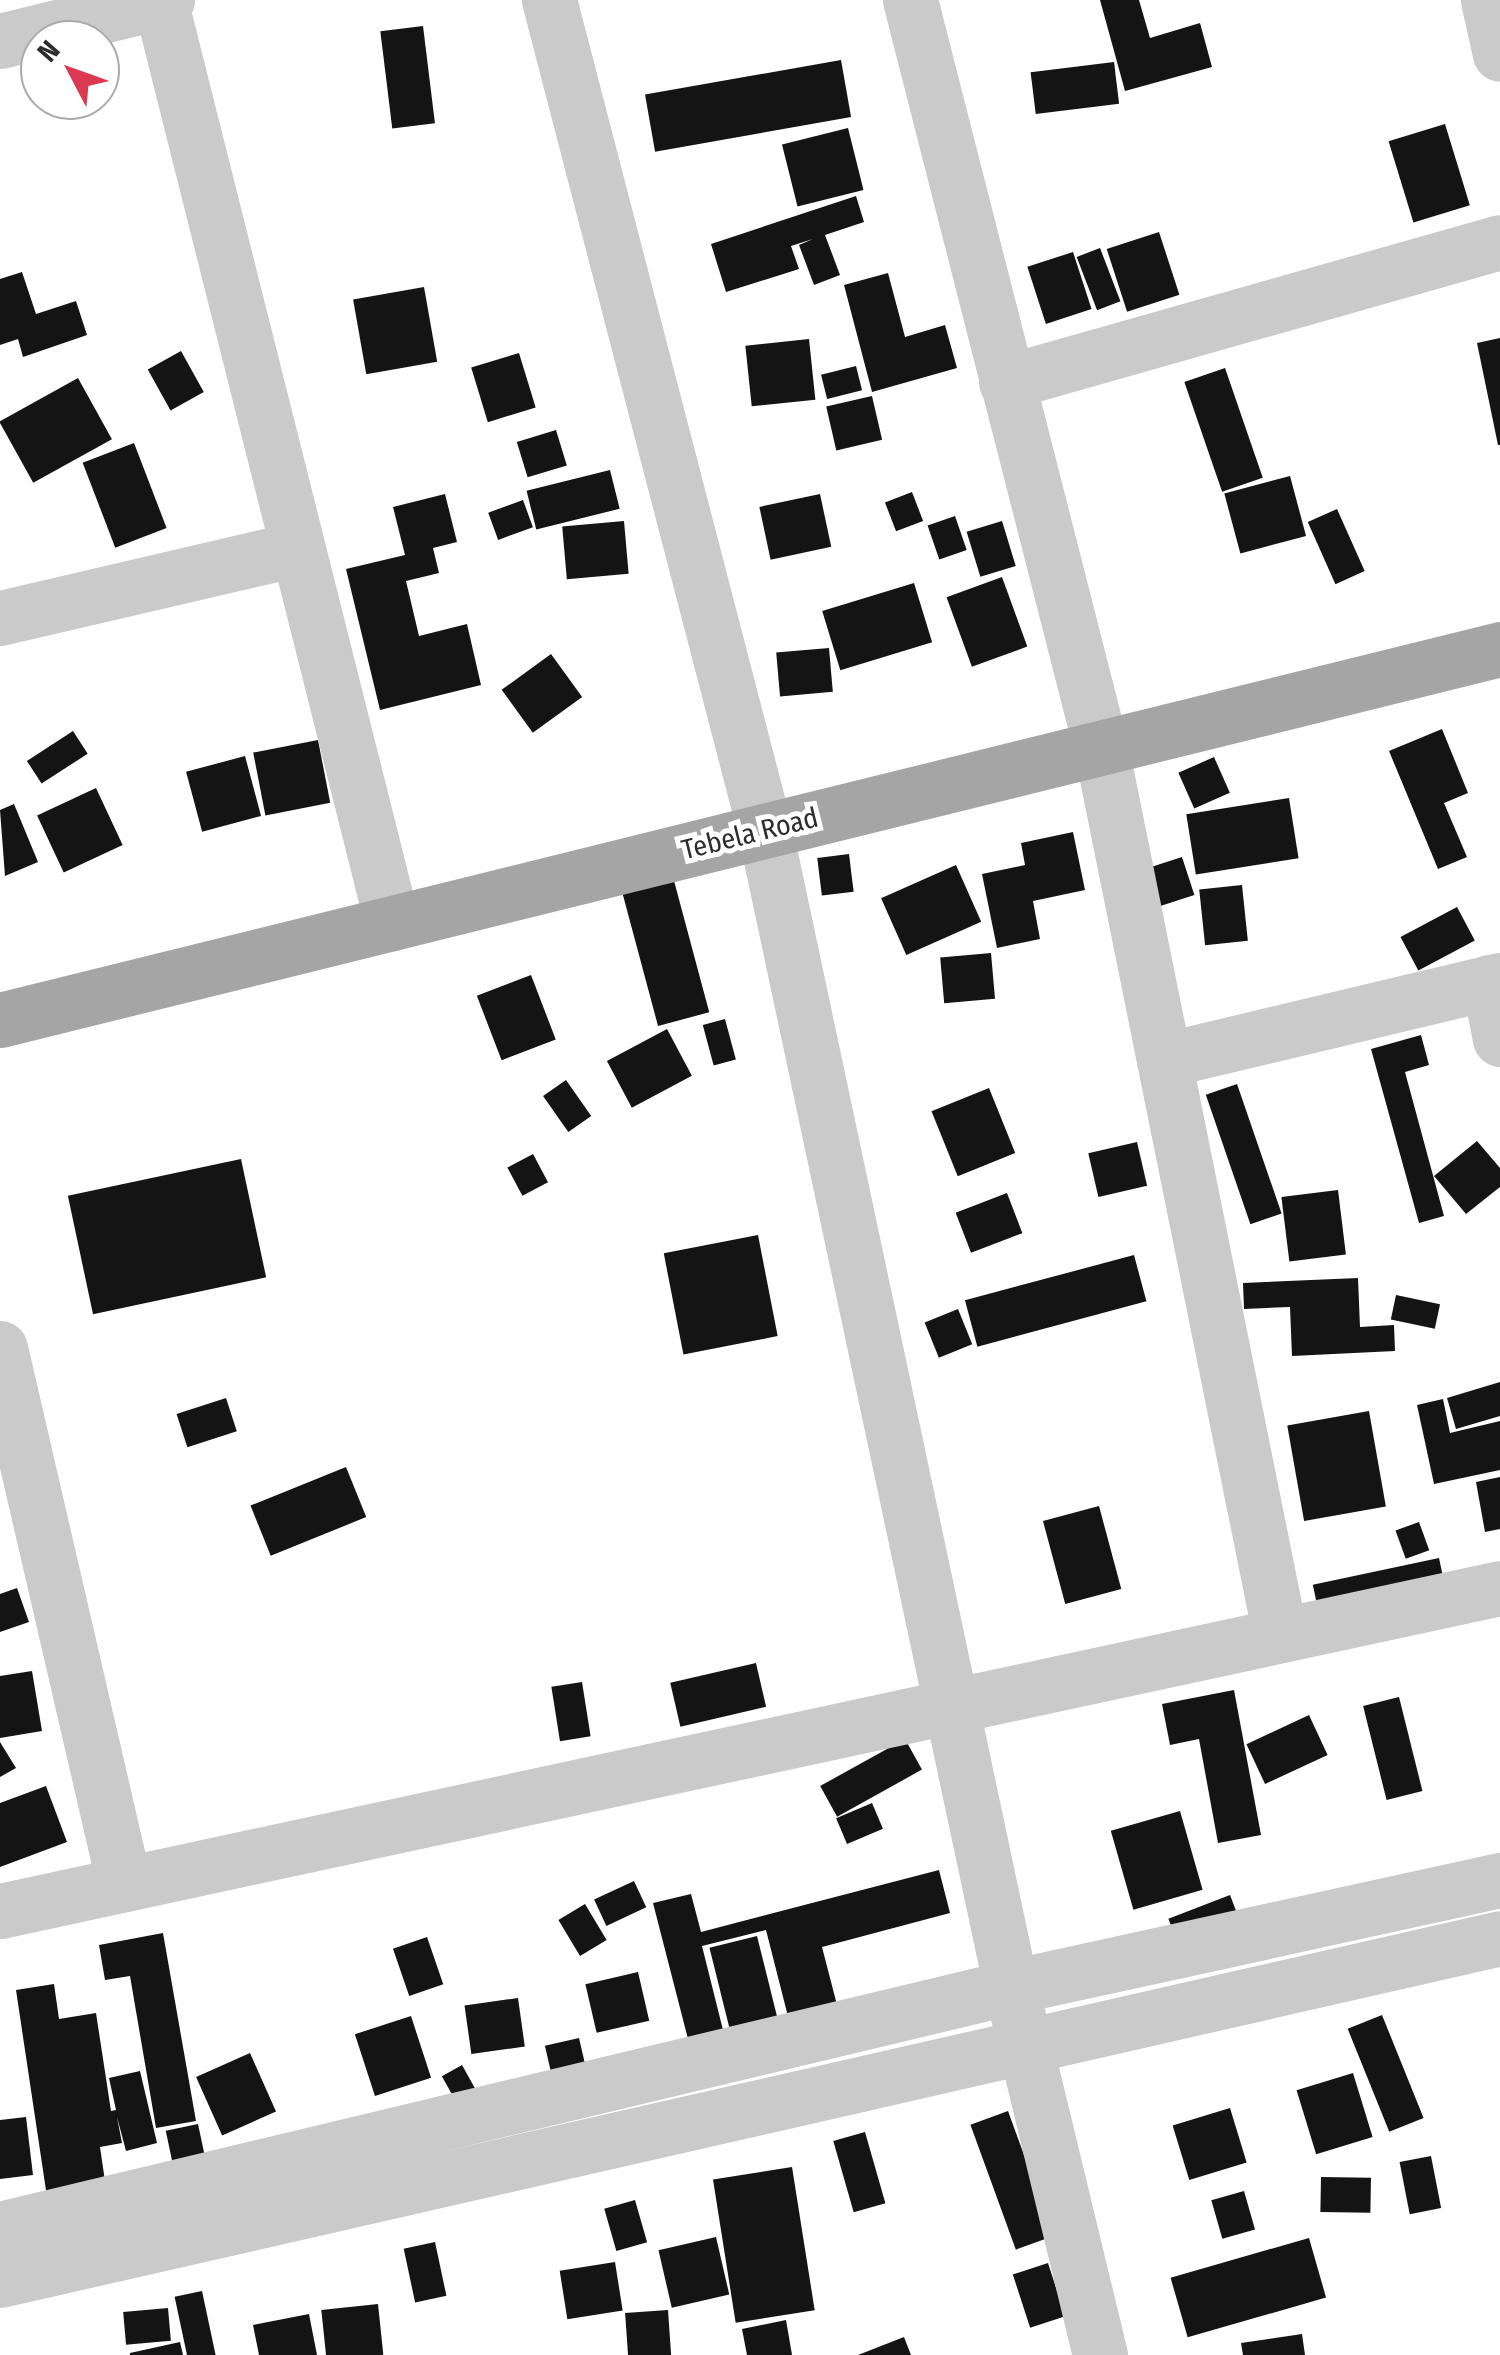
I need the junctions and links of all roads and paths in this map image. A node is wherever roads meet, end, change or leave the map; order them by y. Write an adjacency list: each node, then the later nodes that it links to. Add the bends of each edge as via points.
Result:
1 (549, 0): 13 (street)
2 (910, 0): 8 (street)
3 (1488, 0): 6 (street)
4 (163, 1): 5 (street); 9 (street)
5 (0, 41)
6 (1500, 54)
7 (1500, 242): 8 (street)
8 (1006, 382): 12 (street)
9 (297, 549): 10 (street); 14 (street)
10 (0, 618)
11 (1500, 649): 12 (main road, Tebela Road)
12 (1101, 748): 13 (main road, Tebela Road); 18 (street)
13 (765, 830): 14 (main road, Tebela Road); 22 (street)
14 (392, 923): 16 (main road, Tebela Road)
15 (1495, 981): 17 (street); 18 (street)
16 (0, 1020)
17 (1500, 1039)
18 (1164, 1060): 21 (street)
19 (0, 1348): 24 (street)
20 (1500, 1588): 21 (street)
21 (1280, 1635): 22 (street)
22 (951, 1706): 24 (street); 27 (street)
23 (1500, 1880): 27 (street)
24 (124, 1884): 25 (street)
25 (0, 1911)
26 (1500, 1938): 28 (street)
27 (1011, 1987): 28 (street); 29 (street)
28 (1026, 2046): 30 (street); 31 (street)
29 (0, 2229)
30 (0, 2280)
31 (1100, 2355)

